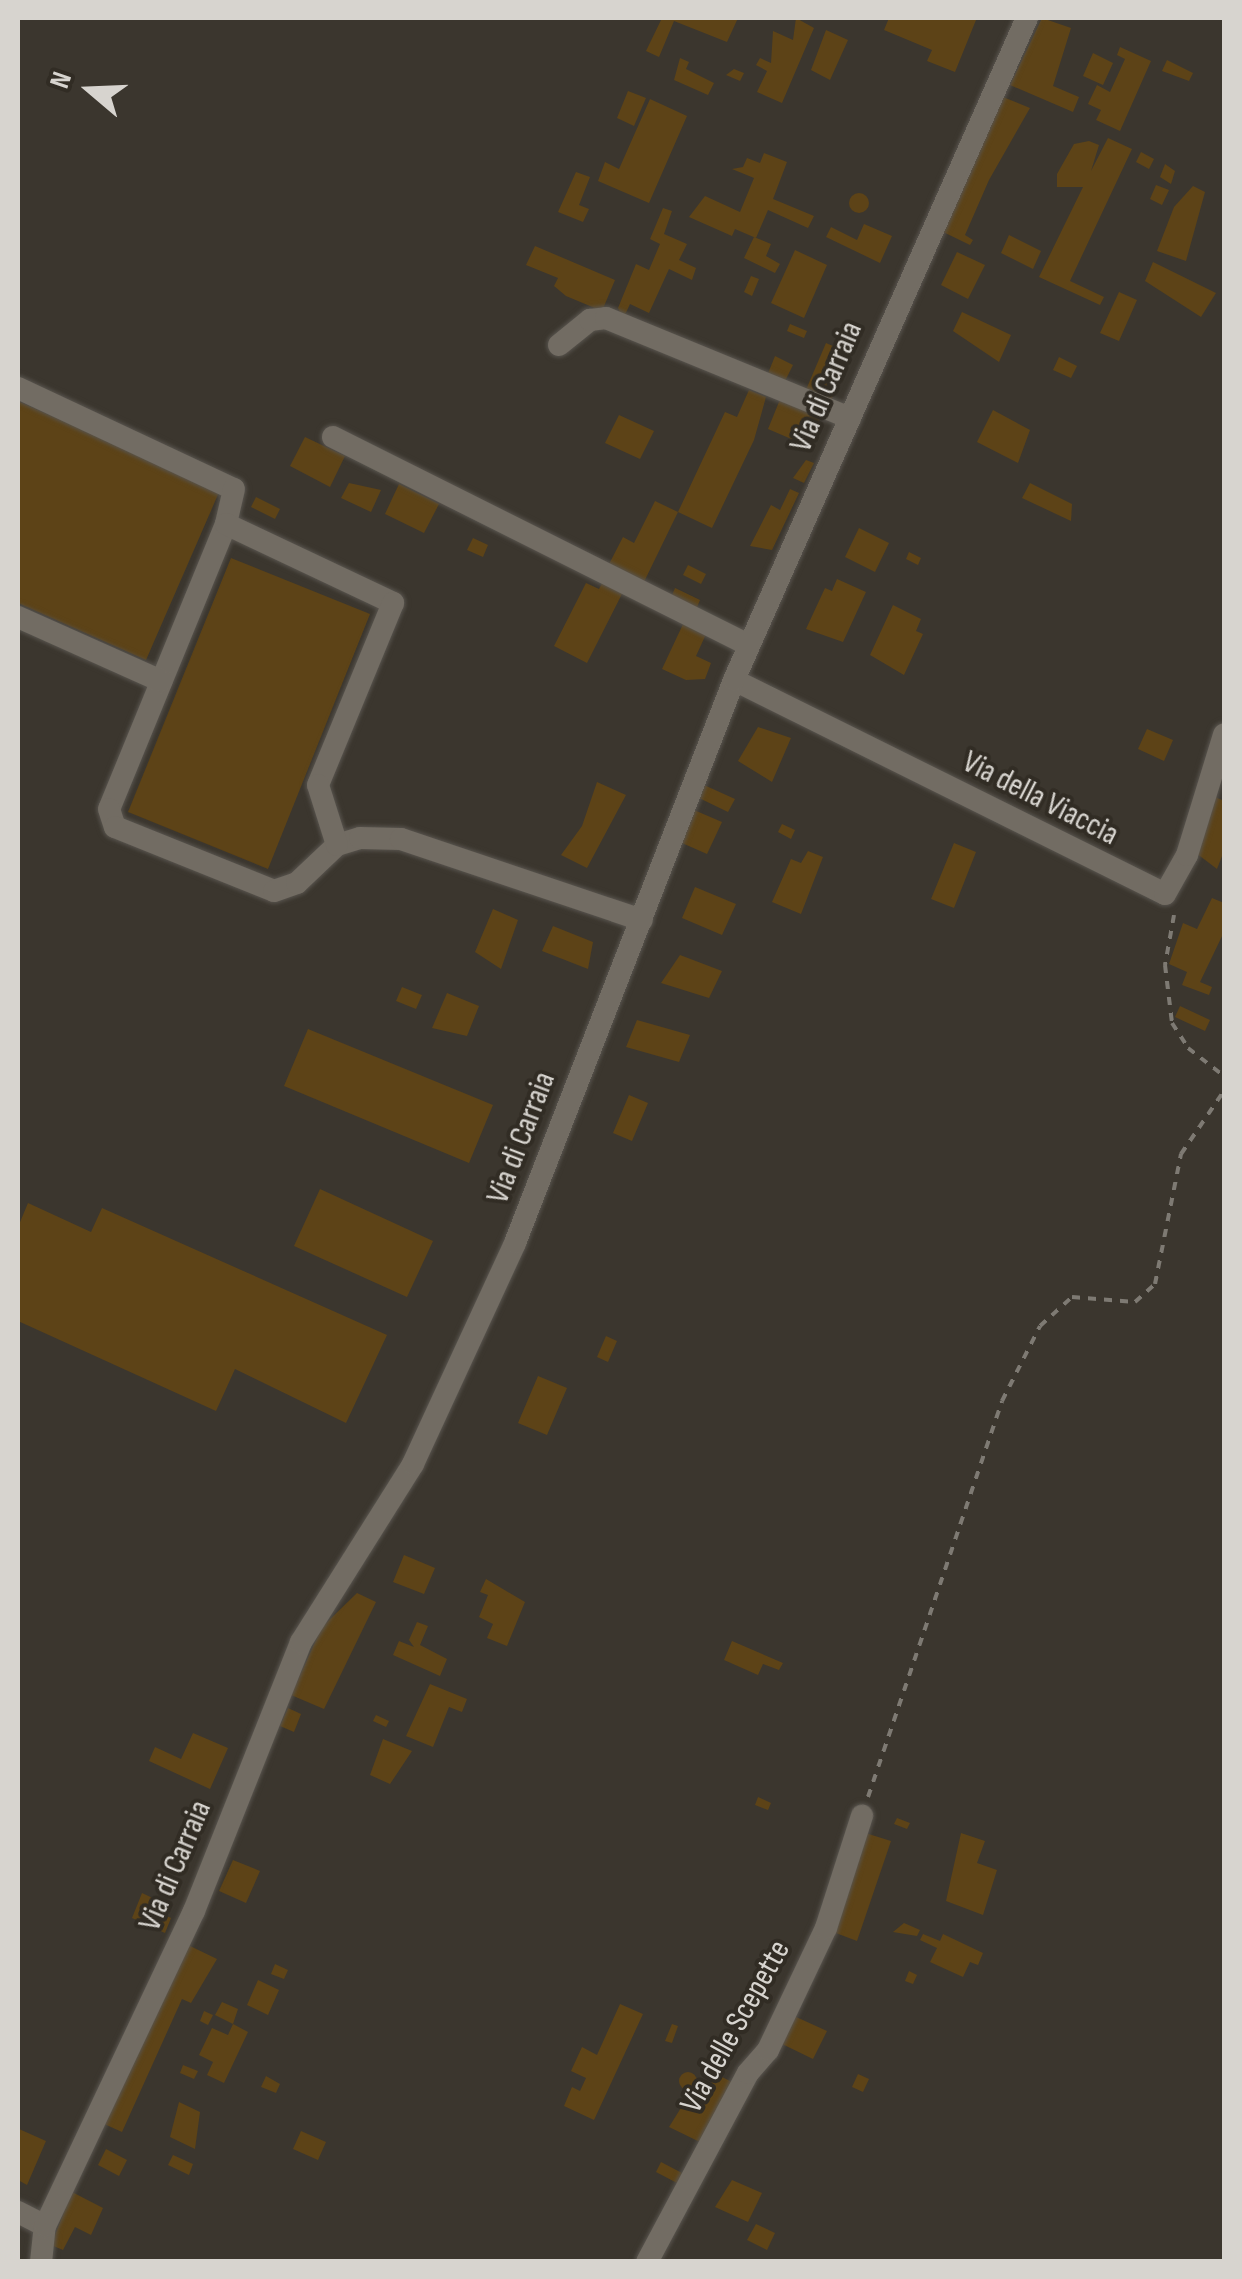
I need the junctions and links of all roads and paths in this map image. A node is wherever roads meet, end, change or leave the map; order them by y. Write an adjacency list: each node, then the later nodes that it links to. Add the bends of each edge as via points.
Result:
1 (1022, 19): 4 (street, Via di Carraia)
2 (559, 344): 4 (street, via 590,320 606,318)
3 (18, 388): 6 (street, via 234,490)
4 (850, 418): 8 (street, Via di Carraia)
5 (333, 436): 8 (street)
6 (226, 524): 10 (street); 12 (street, via 393,603 318,785)
7 (18, 616): 10 (street)
8 (749, 645): 9 (street, Via di Carraia)
9 (734, 680): 13 (street, Via della Viaccia); 14 (street, Via di Carraia)
10 (161, 681): 12 (street, via 109,809 115,827 274,891 296,884)
11 (1224, 735): 13 (street, via 1187,855)
12 (337, 846): 14 (street, via 380,836 400,840)
13 (1165, 894): 15 (path, via 1174,912 1165,965 1172,1023 1188,1048)
14 (642, 920): 19 (street, Via di Carraia, via 500,1278 414,1464 301,1642 194,1911)
15 (1224, 1076)
16 (1224, 1091): 17 (path, via 1180,1154 1155,1284 1135,1302 1072,1297 1040,1326 1002,1402)
17 (862, 1816): 21 (street, Via delle Scepette, via 826,1928)
18 (18, 2212): 19 (street)
19 (46, 2226): 20 (street, Via di Carraia)
20 (41, 2262)
21 (648, 2262)

